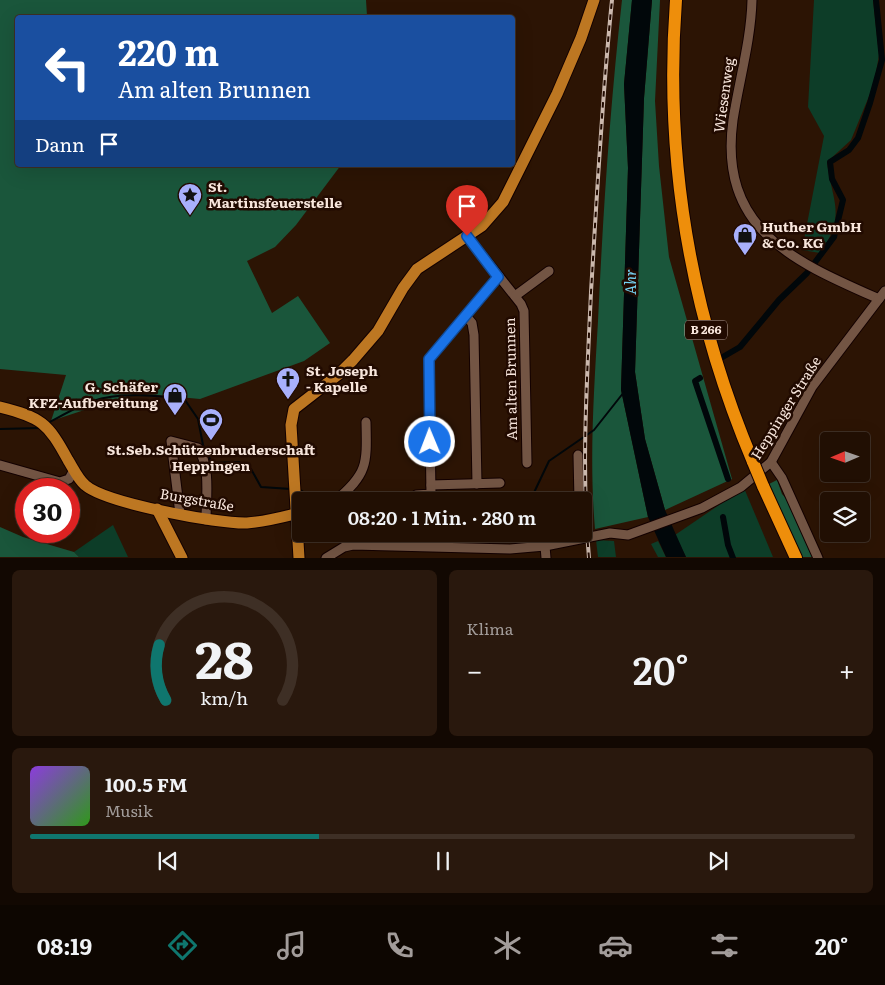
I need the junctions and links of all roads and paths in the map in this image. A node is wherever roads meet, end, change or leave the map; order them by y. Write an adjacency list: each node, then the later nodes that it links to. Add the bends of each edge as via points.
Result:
1 (594, 0): 4 (main road, via 581,38 513,185 493,214)
2 (676, 0): 29 (highway, B 266, bridge, via 672,59 674,126 688,249 711,349 733,414)
3 (752, 0): 9 (street, Wiesenweg, via 732,134 736,187 748,214 774,243 811,268)
4 (467, 236): 6 (street, Am alten Brunnen); 21 (main road, via 417,269 378,331 353,360 294,409 291,418)
5 (549, 271): 8 (street)
6 (498, 277): 8 (street, Am alten Brunnen); 10 (street)
7 (885, 291): 9 (street, Heppinger Straße)
8 (515, 296): 15 (street, Am alten Brunnen, via 524,311)
9 (879, 299): 14 (street, Heppinger Straße, via 812,387)
10 (466, 316): 19 (street, via 472,323 474,334); 20 (street, via 429,359)
11 (0, 407): 17 (main road, via 33,417 47,427)
12 (366, 422): 22 (street, via 362,475)
13 (578, 455): 24 (street)
14 (771, 462): 30 (street, Heppinger Straße, via 741,487 674,519 628,535); 42 (street, via 782,478)
15 (527, 463)
16 (0, 465): 17 (street, via 60,482 69,479)
17 (74, 470): 25 (main road, Burgstraße, via 85,485 95,491)
18 (500, 483): 19 (street)
19 (477, 484): 20 (street)
20 (431, 485): 23 (street)
21 (295, 492)
22 (344, 492)
23 (431, 492)
24 (579, 492)
25 (157, 509): 26 (main road, Burgstraße); 35 (main road)
26 (180, 514): 28 (main road, Burgstraße); 28 (street, via 171,441 198,448 202,454)
27 (292, 514): 28 (main road, Burgstraße, via 254,523)
28 (206, 520)
29 (782, 531): 40 (highway, B 266); 41 (highway, B 266)
30 (592, 535)
31 (299, 542): 36 (main road)
32 (559, 542): 33 (street, Heppinger Straße)
33 (545, 546): 34 (street, Heppinger Straße, via 492,550); 39 (street)
34 (428, 547): 37 (street, Heppinger Straße, via 352,545); 38 (street)
35 (182, 558)
36 (299, 558)
37 (326, 558)
38 (426, 558)
39 (546, 558)
40 (786, 558)
41 (796, 558)
42 (818, 558)

